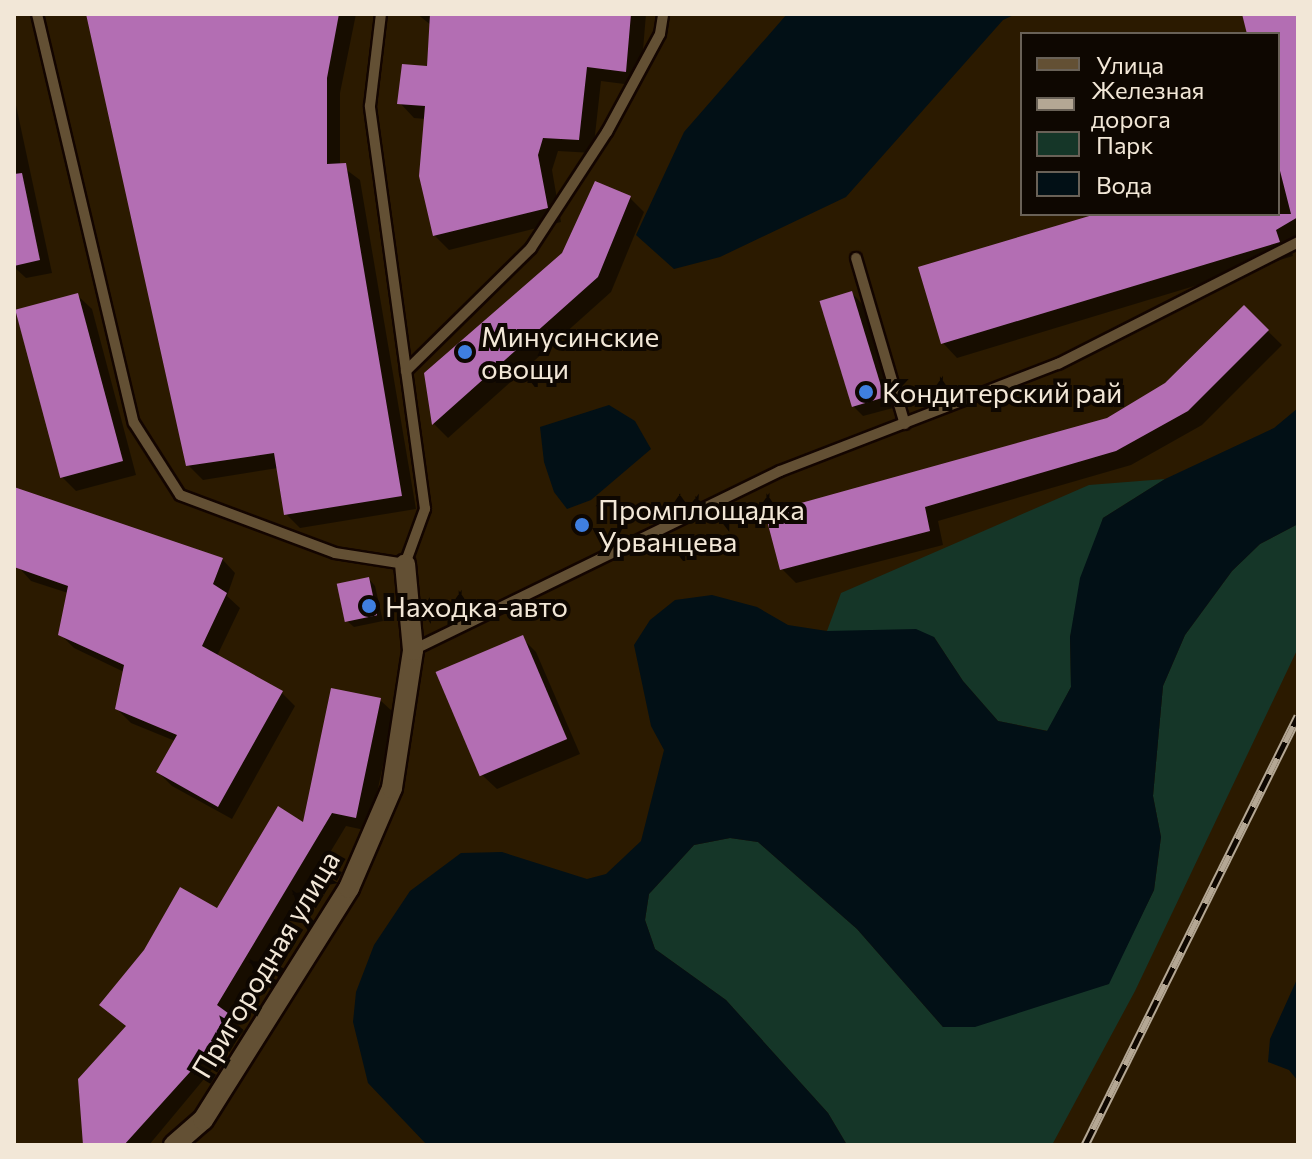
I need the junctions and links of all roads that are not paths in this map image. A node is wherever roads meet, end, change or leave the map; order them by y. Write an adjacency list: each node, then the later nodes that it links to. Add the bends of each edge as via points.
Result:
1 (37, 14): 8 (lane, via 134,423 180,495 335,553)
2 (381, 14): 6 (lane, via 370,106)
3 (663, 14): 6 (lane, via 660,34 607,132 531,248)
4 (1298, 242): 7 (lane, via 1058,364)
5 (856, 258): 7 (lane)
6 (406, 371): 8 (lane, via 425,509)
7 (905, 424): 9 (lane, via 780,471)
8 (405, 564): 9 (street, Пригородная улица)
9 (413, 650): 10 (street, Пригородная улица, via 392,788 349,888 203,1120)
10 (174, 1145)

